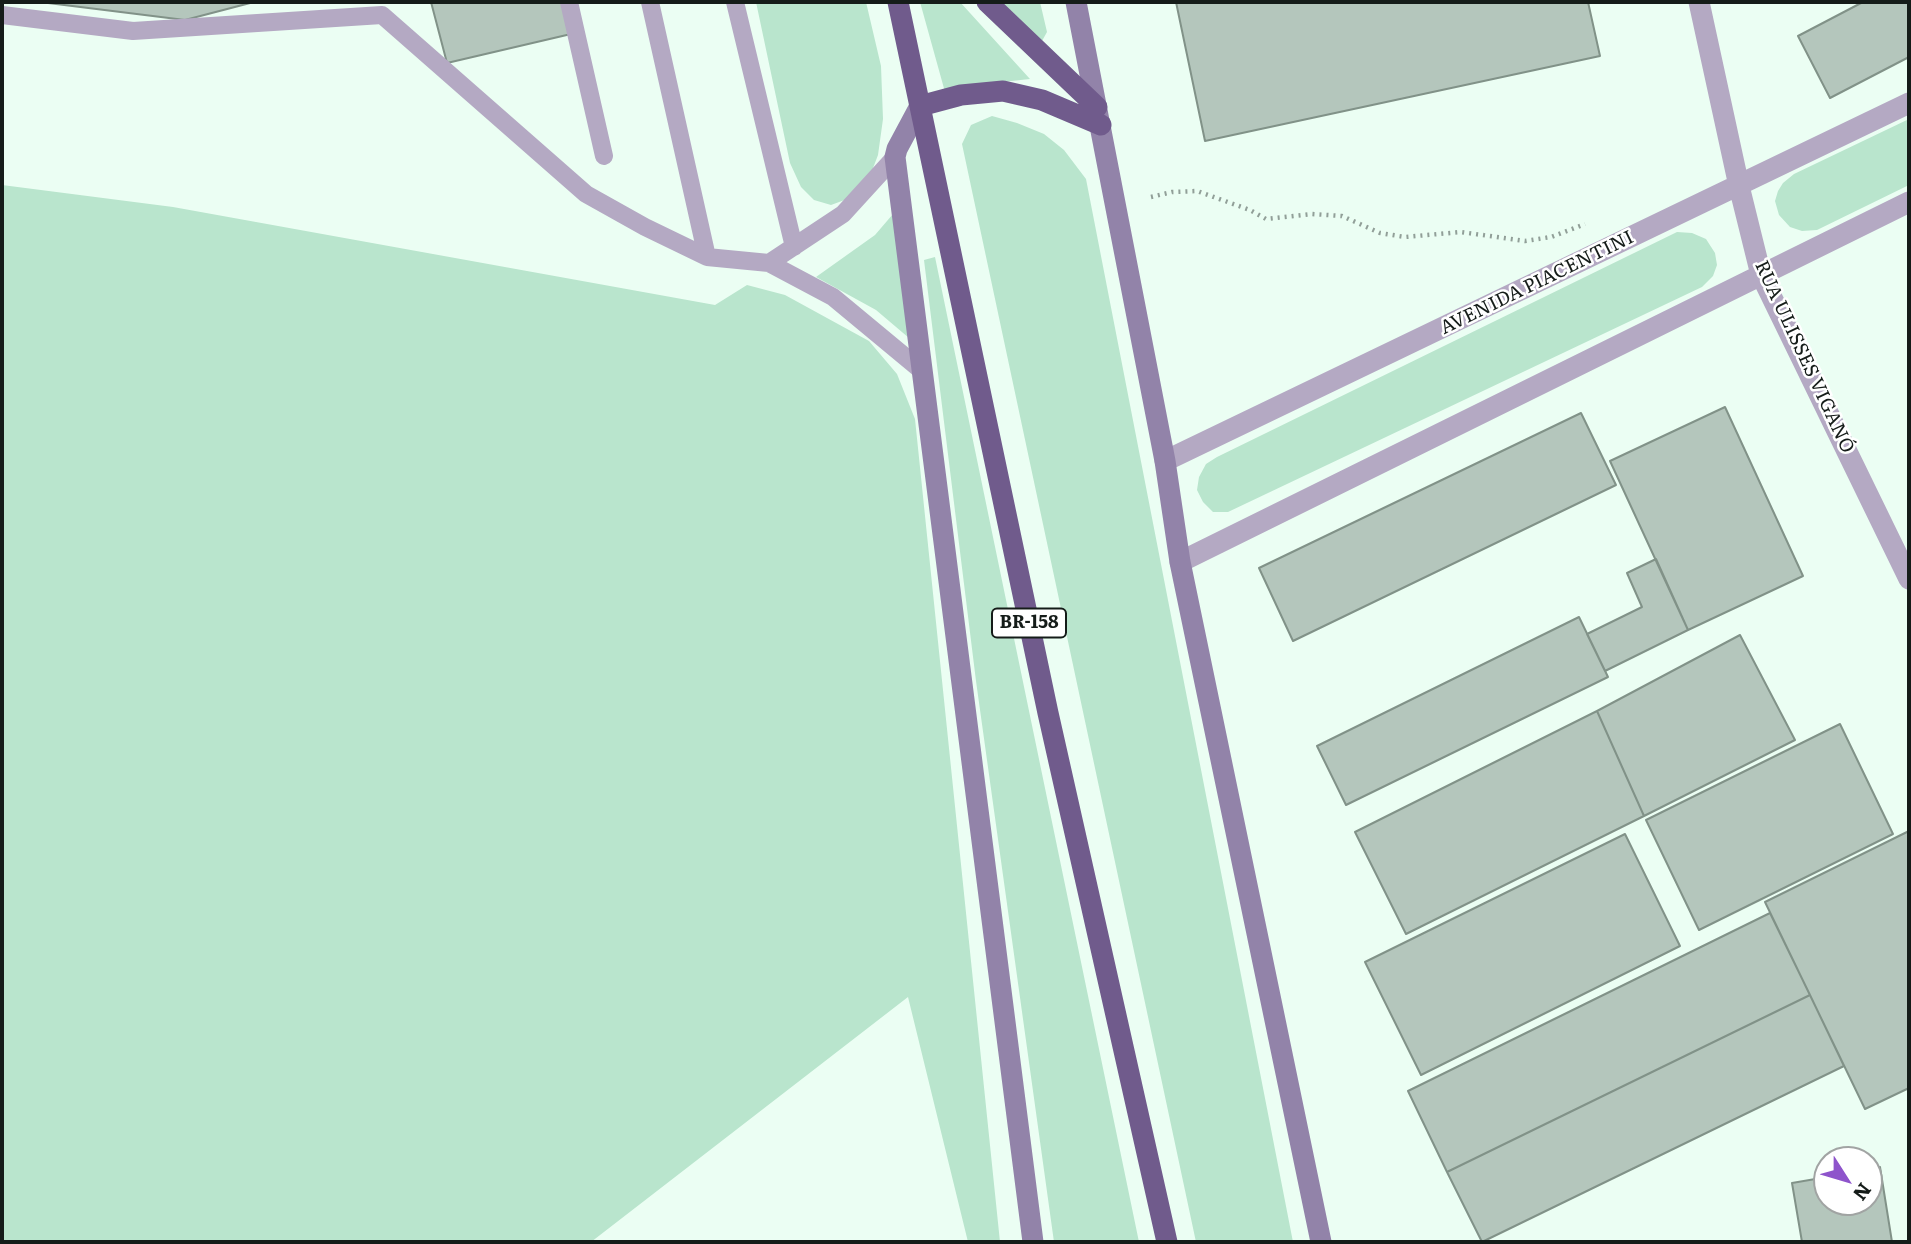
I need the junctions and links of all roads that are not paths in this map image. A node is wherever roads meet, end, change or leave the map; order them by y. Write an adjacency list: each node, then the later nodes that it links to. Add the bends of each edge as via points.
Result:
1 (569, 2): 12 (lane)
2 (650, 2): 17 (lane)
3 (735, 2): 16 (lane)
4 (898, 2): 10 (highway, BR-158)
5 (988, 2): 11 (highway)
6 (1076, 2): 11 (main road)
7 (1699, 2): 14 (street, RUA ULISSES VIGANÓ)
8 (2, 15): 17 (lane, via 133,31 382,15 586,194)
9 (1909, 103): 14 (street, AVENIDA PIACENTINI)
10 (920, 106): 11 (highway, via 961,95 1003,91); 13 (main road); 25 (highway, BR-158, via 1048,713)
11 (1099, 116): 21 (main road)
12 (604, 156)
13 (895, 158): 16 (lane, via 843,214); 20 (main road)
14 (1738, 187): 19 (street, RUA ULISSES VIGANÓ); 21 (street, AVENIDA PIACENTINI)
15 (1909, 202): 19 (street)
16 (794, 247): 18 (lane)
17 (707, 257): 18 (lane)
18 (769, 263): 20 (lane, via 833,297)
19 (1761, 275): 22 (street); 23 (street, RUA ULISSES VIGANÓ)
20 (921, 370): 24 (main road)
21 (1165, 461): 22 (main road)
22 (1180, 562): 26 (main road)
23 (1909, 579)
24 (1033, 1242)
25 (1167, 1242)
26 (1321, 1242)

